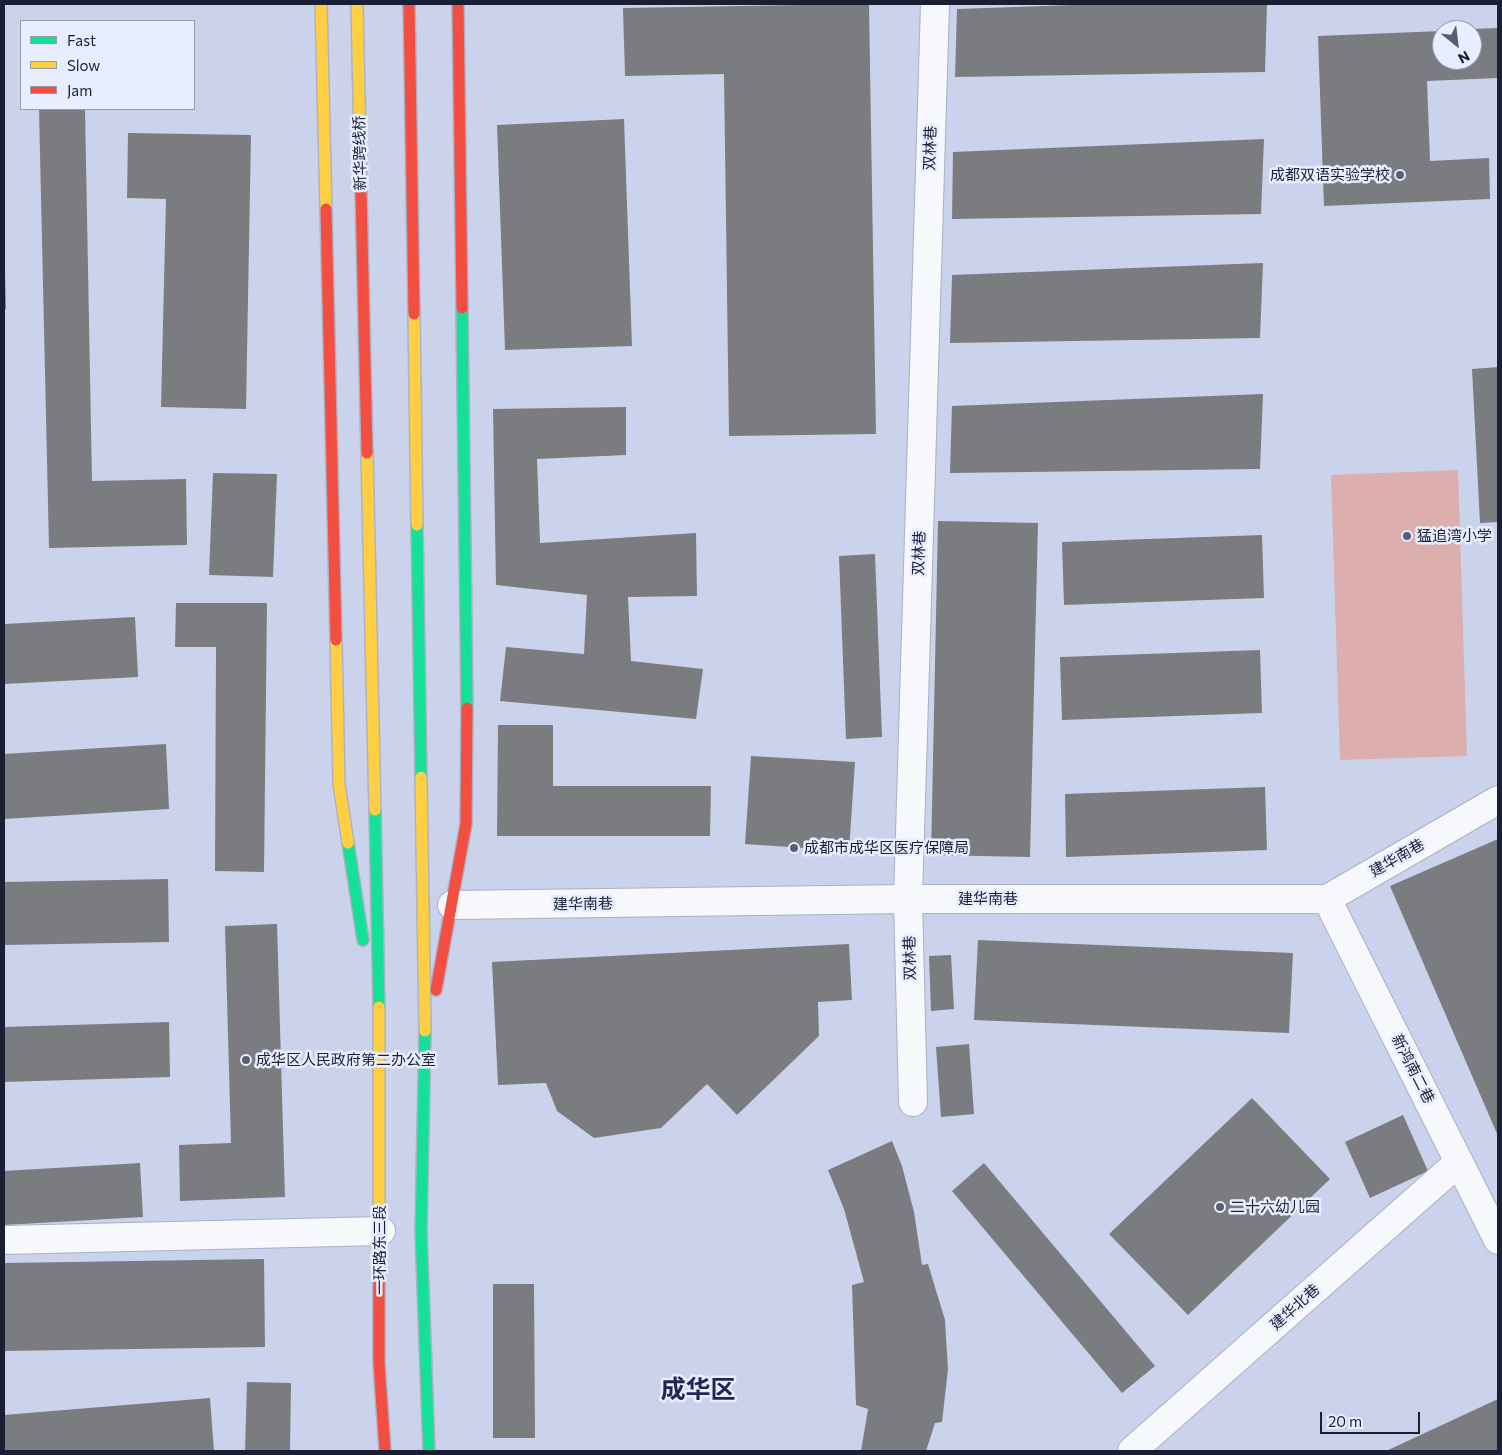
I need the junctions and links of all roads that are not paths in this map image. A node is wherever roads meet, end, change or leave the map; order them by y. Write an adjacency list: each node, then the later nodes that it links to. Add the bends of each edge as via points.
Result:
1 (321, 4): 10 (main road, via 339,784)
2 (357, 4): 10 (main road, 新华跨线桥)
3 (409, 4): 11 (main road)
4 (458, 4): 9 (main road, via 467,635 466,824)
5 (934, 4): 7 (street, 双林巷)
6 (1498, 800): 8 (street, 建华南巷)
7 (908, 899): 8 (street, 建华南巷); 9 (street, 建华南巷); 12 (street, 双林巷)
8 (1327, 899): 13 (street, 新鸿南二巷)
9 (452, 905): 11 (main road)
10 (380, 1048): 14 (main road, 一环路东三段)
11 (425, 1050): 18 (main road, via 421,1232)
12 (913, 1102)
13 (1459, 1162): 16 (street, 新鸿南二巷); 19 (street, 建华北巷)
14 (381, 1231): 15 (street); 17 (main road, 一环路东三段, via 379,1363)
15 (4, 1240)
16 (1498, 1240)
17 (384, 1451)
18 (429, 1451)
19 (1132, 1451)

